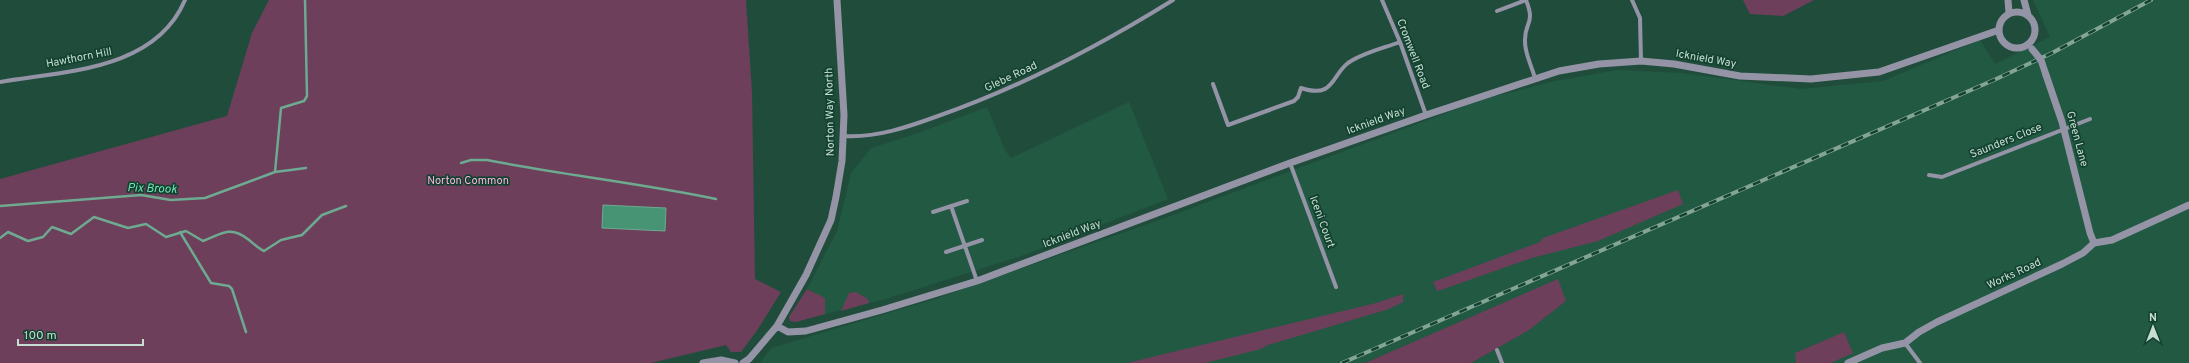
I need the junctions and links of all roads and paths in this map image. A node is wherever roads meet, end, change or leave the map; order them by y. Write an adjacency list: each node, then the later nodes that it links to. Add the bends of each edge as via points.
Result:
1 (184, 0): 16 (street, Hawthorn Hill, via 178,13 163,32 148,45 127,56 99,66)
2 (837, 0): 21 (street, Norton Way North)
3 (1173, 0): 21 (street, Glebe Road, via 1104,41 980,102 876,134)
4 (1382, 0): 12 (street, Cromwell Road)
5 (1632, 0): 14 (street, via 1640,18)
6 (2008, 0): 9 (street)
7 (2024, 0): 10 (street)
8 (1497, 11): 15 (street, via 1526,0 1531,13 1524,43)
9 (2009, 13): 10 (street, via 2017,11); 11 (street, via 2002,19)
10 (2028, 14): 13 (street, via 2036,28)
11 (1999, 30): 13 (street, via 2000,37 2008,46); 14 (street, Icknield Way, via 1879,72 1811,79 1740,76)
12 (1400, 42): 17 (street, via 1348,63 1328,87 1314,90 1301,88 1294,101 1228,125); 18 (street, Cromwell Road)
13 (2031, 47): 20 (street, Green Lane, bridge, via 2041,60)
14 (1641, 61): 15 (street, Icknield Way, via 1599,64)
15 (1535, 78): 18 (street, Icknield Way)
16 (0, 82)
17 (1213, 84)
18 (1426, 114): 22 (street, Icknield Way)
19 (2090, 119): 20 (street, Saunders Close)
20 (2063, 128): 23 (street, Saunders Close, via 1942,177); 29 (street, Green Lane)
21 (844, 136): 34 (street, Norton Way North, via 841,172 830,220 813,262)
22 (1290, 163): 32 (street, Icknield Way); 33 (street, Iceni Court)
23 (1929, 175)
24 (967, 201): 26 (street)
25 (2189, 205): 29 (street, Works Road, via 2112,240)
26 (952, 206): 27 (street); 30 (street)
27 (932, 212)
28 (982, 240): 30 (street)
29 (2094, 243): 35 (street, Works Road, via 2083,253 2062,264 1937,322)
30 (965, 245): 31 (street); 32 (street)
31 (946, 252)
32 (977, 281): 34 (street, Icknield Way, via 806,331 788,332)
33 (1336, 288)
34 (777, 326): 39 (street, Norton Way North)
35 (1905, 344): 41 (street, Works Road, via 1882,348); 42 (street)
36 (1497, 350): 40 (street)
37 (703, 363): 38 (street, via 721,360)
38 (735, 363)
39 (743, 363)
40 (1502, 363)
41 (1848, 363)
42 (1920, 363)

